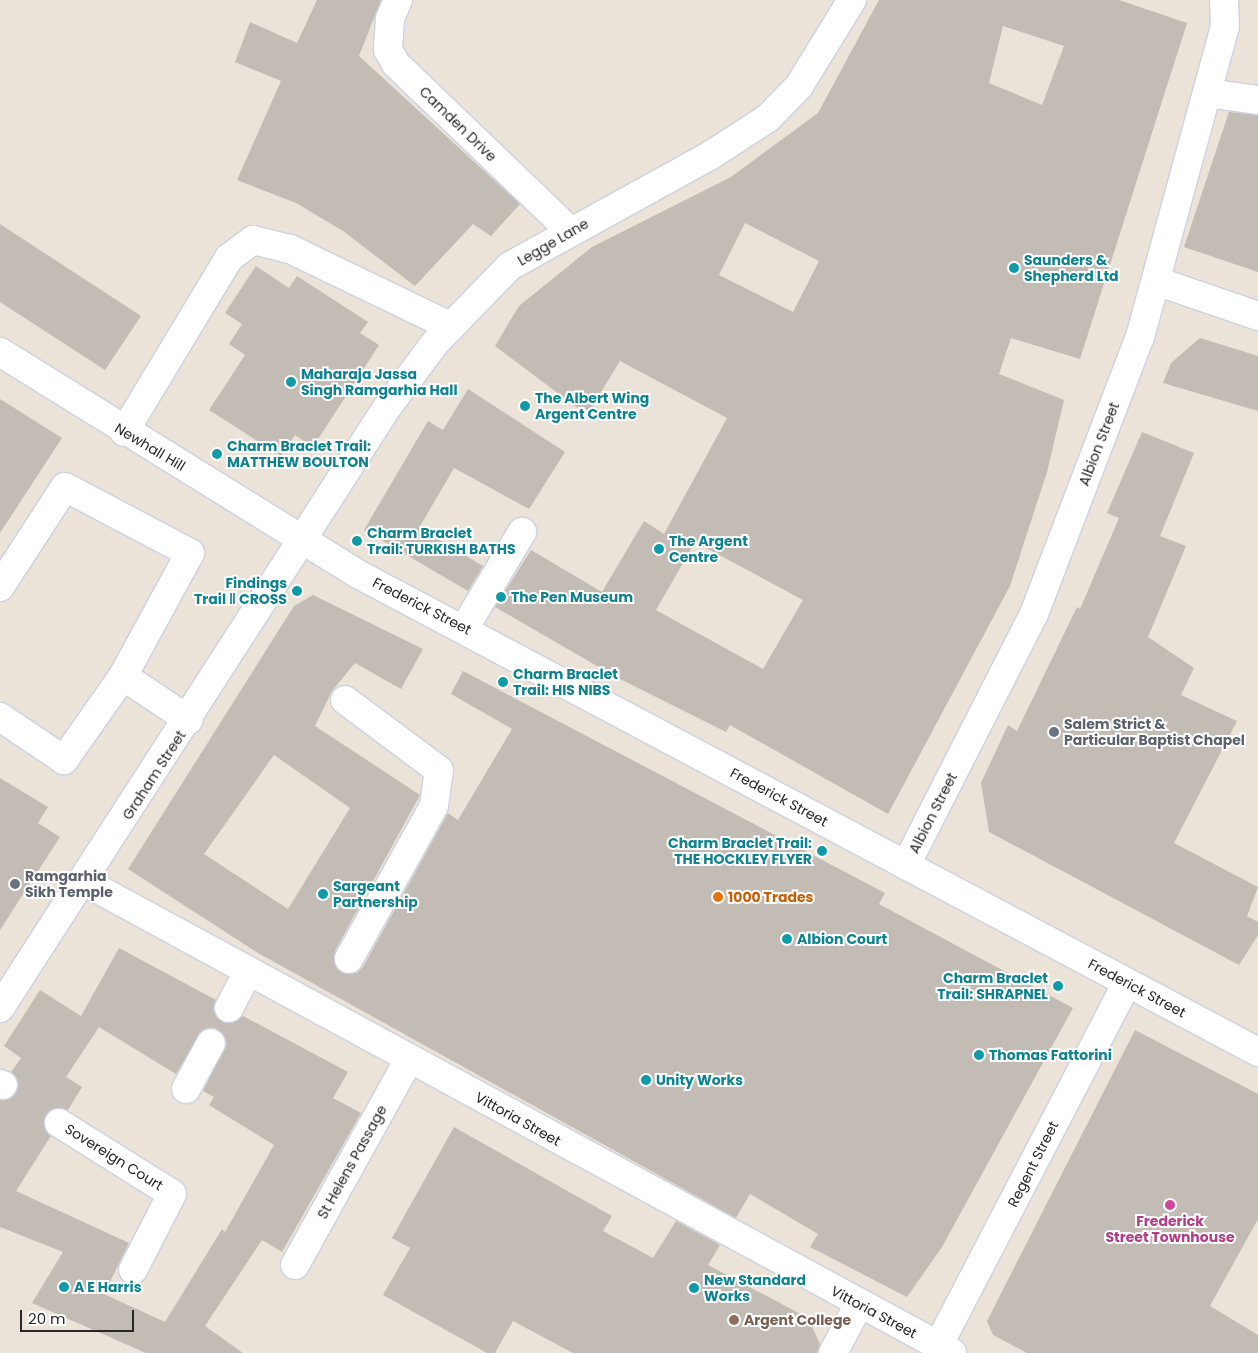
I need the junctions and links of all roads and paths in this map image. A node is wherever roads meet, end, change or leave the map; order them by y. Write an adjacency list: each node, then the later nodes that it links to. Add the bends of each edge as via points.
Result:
1 (398, 0): 6 (street, Camden Drive, via 390,19 388,50 396,64)
2 (852, 0): 6 (street, Legge Lane, via 799,86 768,118 710,156)
3 (1224, 0): 4 (street, Albion Street, via 1225,28)
4 (1207, 93): 5 (street); 7 (street, Albion Street)
5 (1258, 100)
6 (570, 231): 9 (street, Legge Lane, via 510,266)
7 (1156, 281): 8 (street); 20 (street, Albion Street, via 1140,337 1034,614)
8 (1258, 316)
9 (450, 326): 11 (street, via 290,249 253,240 229,258); 13 (street, Legge Lane, via 386,409)
10 (0, 352): 11 (street, Newhall Hill)
11 (124, 432): 13 (street, Newhall Hill)
12 (522, 532): 15 (street)
13 (302, 539): 15 (street, Frederick Street, via 356,572); 19 (street, Graham Street)
14 (0, 587): 16 (street, via 65,487 190,553)
15 (464, 627): 20 (street, Frederick Street)
16 (123, 676): 18 (street, via 64,760); 19 (street)
17 (345, 700): 22 (street, via 439,770 434,806)
18 (0, 717)
19 (189, 720): 21 (street, Graham Street)
20 (906, 865): 24 (street, Frederick Street)
21 (85, 882): 23 (street, Vittoria Street); 25 (street, Graham Street)
22 (349, 959)
23 (248, 972): 26 (street); 29 (street, Vittoria Street, via 325,1002)
24 (1127, 983): 28 (street, Frederick Street); 35 (street, Regent Street)
25 (0, 1008)
26 (229, 1008)
27 (210, 1043): 30 (street)
28 (1258, 1052)
29 (409, 1059): 32 (street, St Helens Passage); 34 (street, Vittoria Street)
30 (186, 1089)
31 (59, 1123): 33 (street, Sovereign Court, via 172,1194)
32 (295, 1265)
33 (133, 1270)
34 (859, 1304): 35 (street, Vittoria Street); 36 (street)
35 (945, 1349)
36 (833, 1353)

